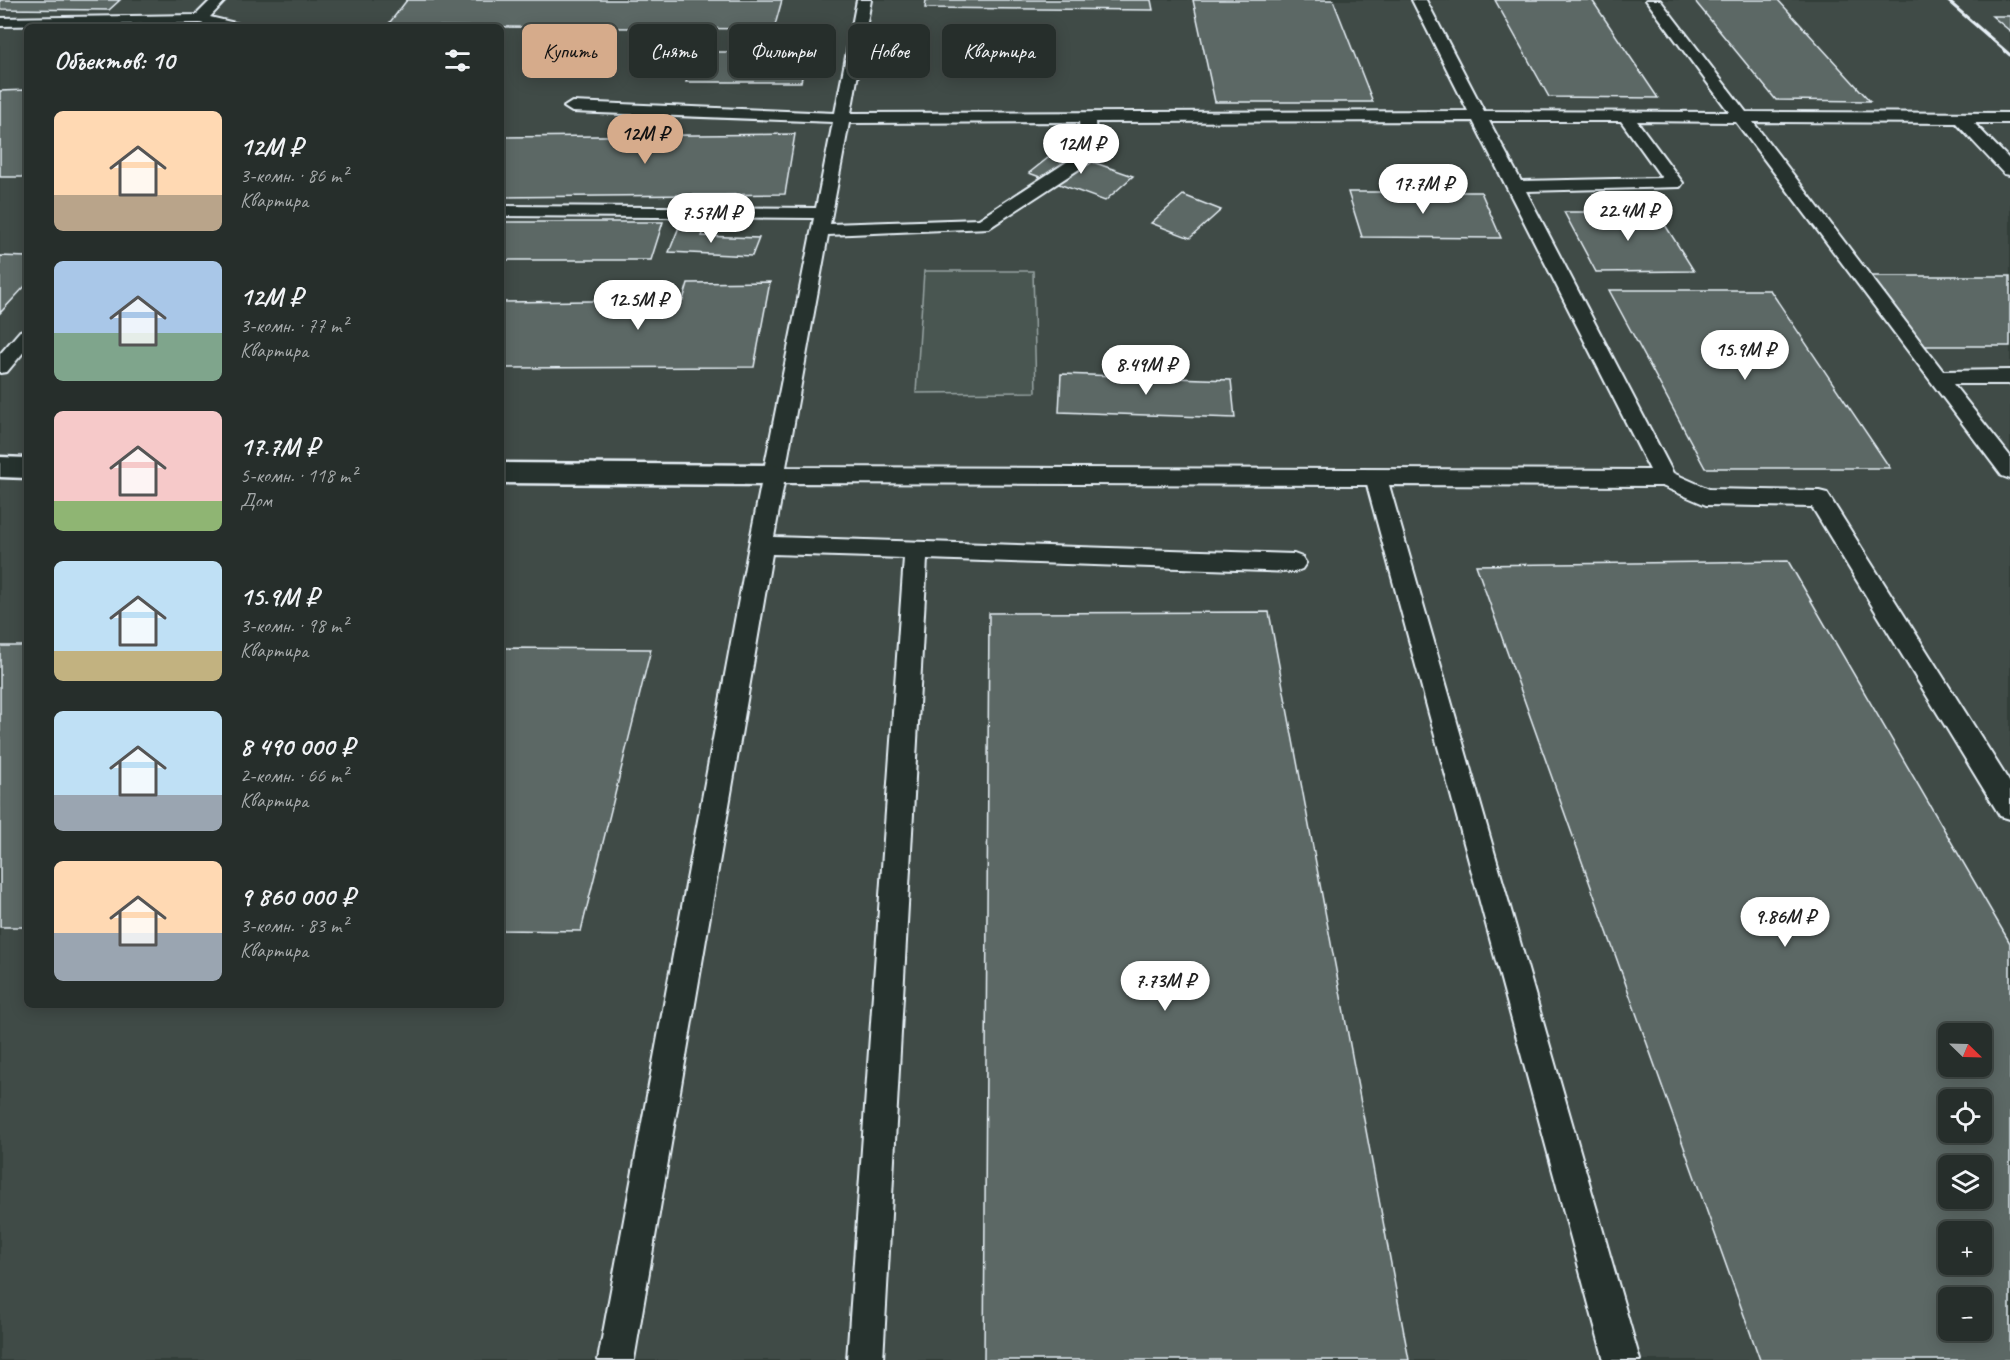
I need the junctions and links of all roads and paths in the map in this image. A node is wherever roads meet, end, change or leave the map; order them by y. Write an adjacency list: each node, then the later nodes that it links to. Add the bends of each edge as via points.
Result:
1 (219, 0): 5 (lane)
2 (864, 0): 13 (lane)
3 (1419, 0): 9 (lane)
4 (1653, 0): 14 (lane)
5 (200, 20): 6 (lane); 7 (lane)
6 (0, 22)
7 (219, 24)
8 (572, 107): 13 (lane)
9 (1478, 116): 10 (lane); 11 (lane); 17 (lane)
10 (1088, 117): 13 (lane); 19 (lane, via 1090,154 983,224)
11 (1626, 117): 14 (lane); 17 (lane, via 1674,183)
12 (1960, 117): 14 (lane); 15 (lane); 16 (lane)
13 (842, 118): 19 (lane)
14 (1741, 118): 23 (lane)
15 (2010, 118)
16 (2010, 170)
17 (1516, 186): 30 (lane)
18 (504, 211): 19 (lane)
19 (823, 222): 28 (lane)
20 (24, 339): 21 (lane)
21 (0, 367)
22 (2010, 377): 23 (lane)
23 (1937, 378): 26 (lane)
24 (0, 467): 25 (street)
25 (24, 468)
26 (2010, 471)
27 (504, 473): 28 (street)
28 (774, 476): 29 (lane); 31 (lane)
29 (1376, 477): 30 (lane); 37 (lane)
30 (1665, 478): 34 (lane, via 1706,497 1819,499)
31 (761, 545): 32 (lane); 35 (lane)
32 (916, 550): 33 (lane); 36 (lane)
33 (1294, 563)
34 (2010, 807)
35 (616, 1360)
36 (865, 1360)
37 (1622, 1360)

